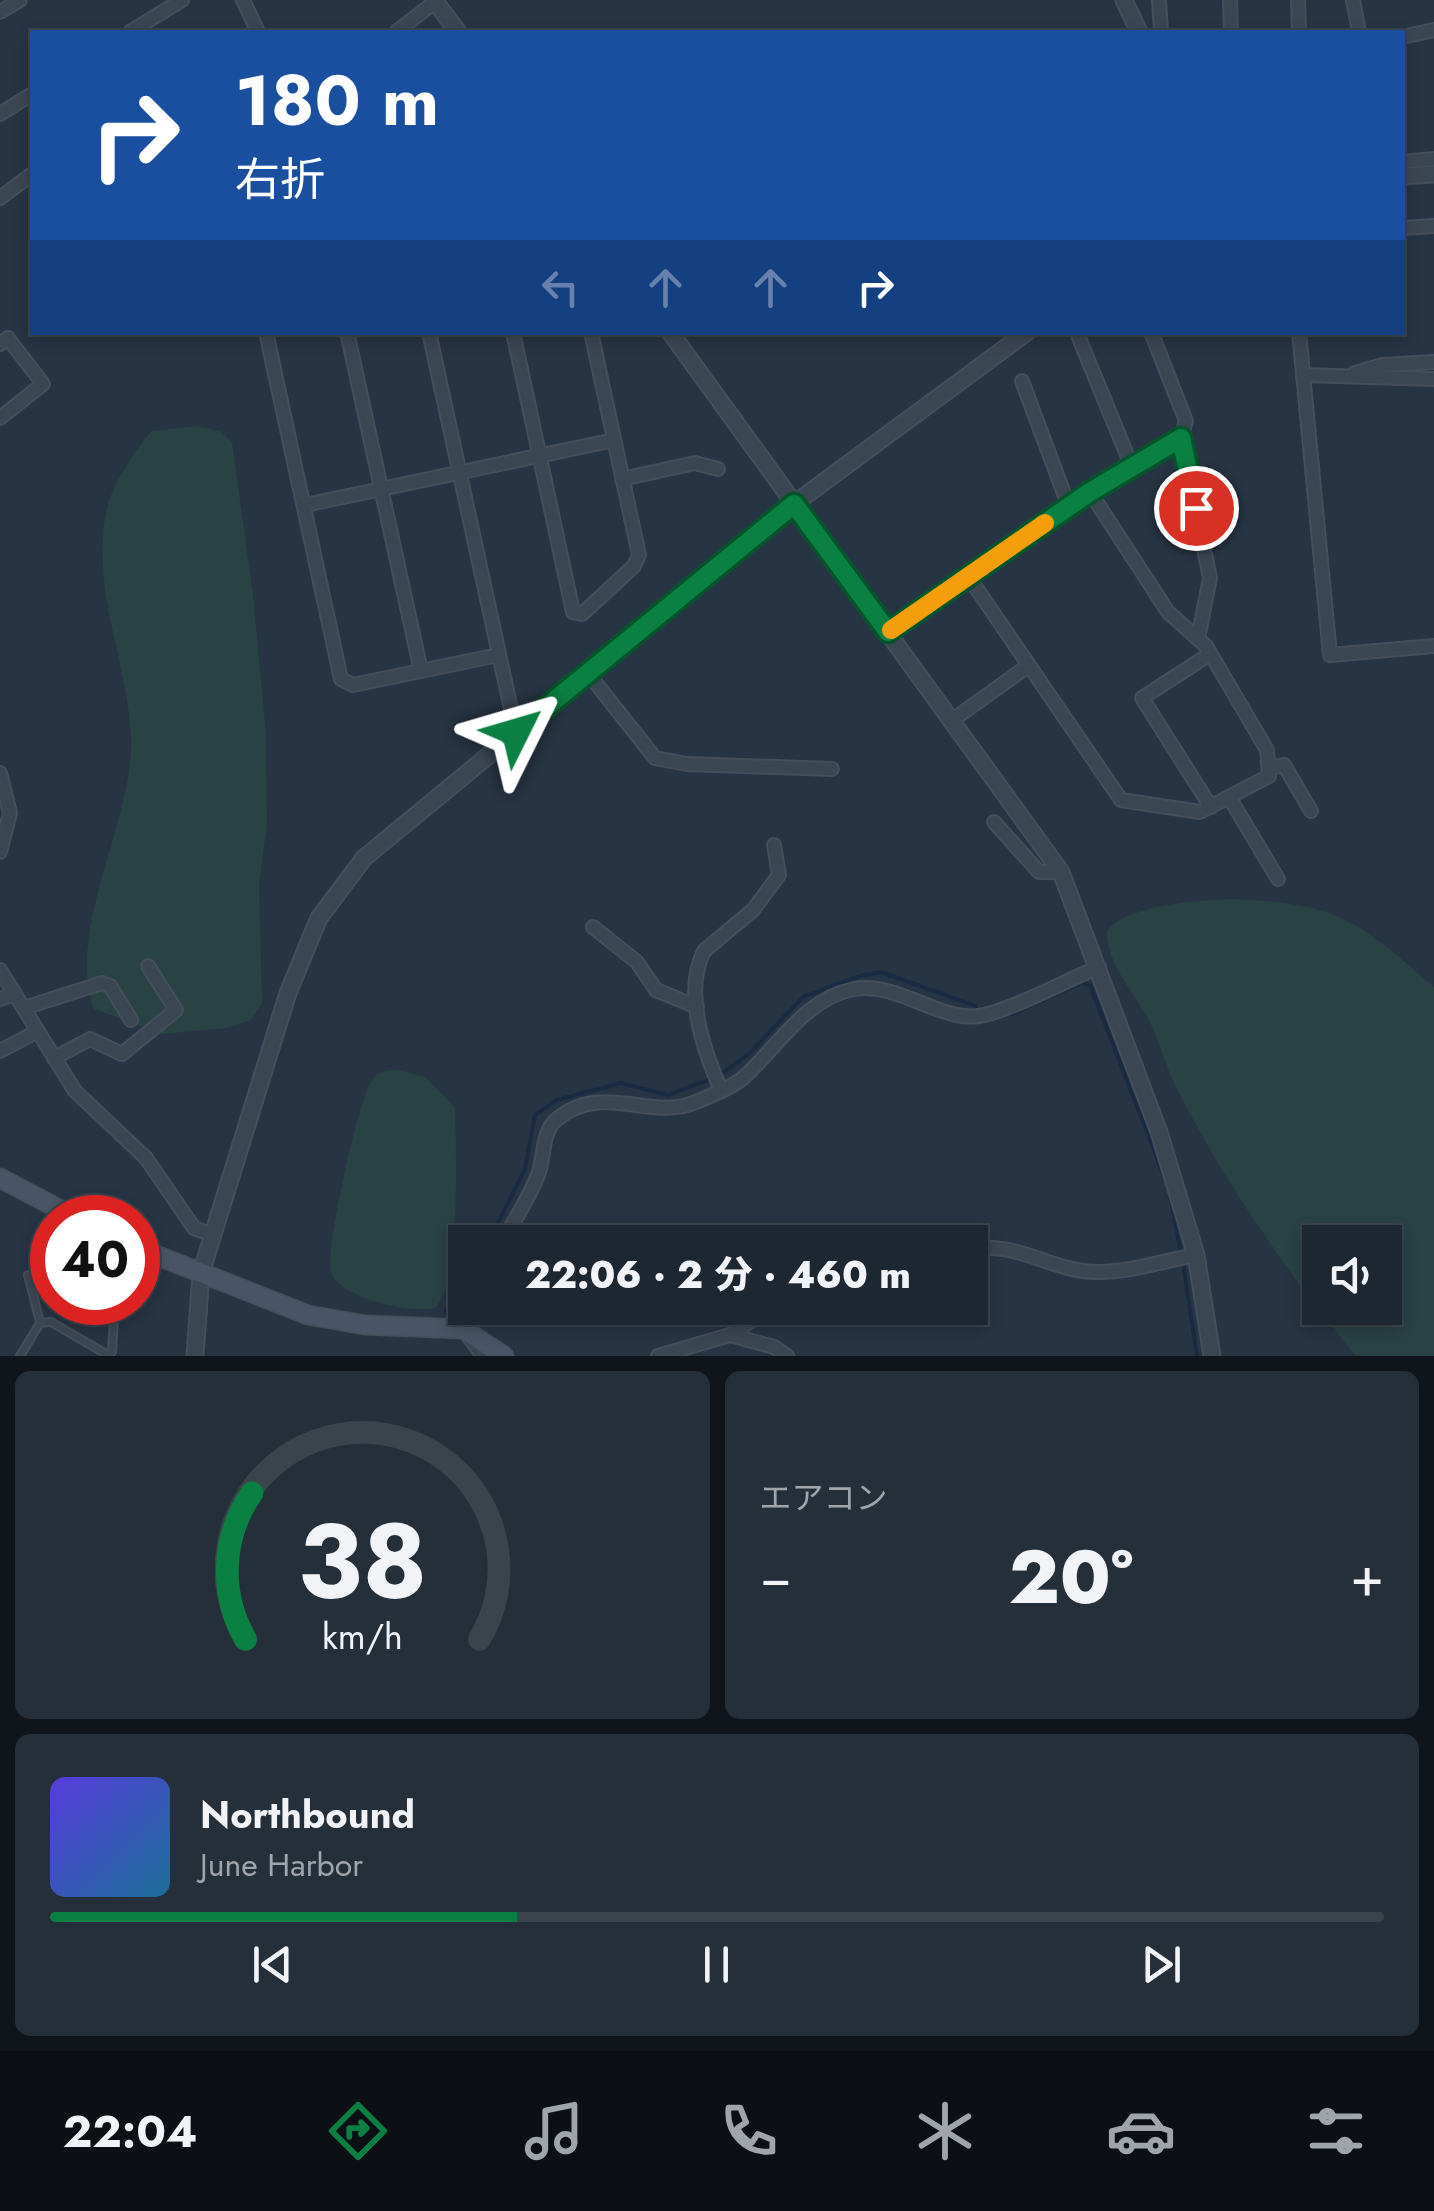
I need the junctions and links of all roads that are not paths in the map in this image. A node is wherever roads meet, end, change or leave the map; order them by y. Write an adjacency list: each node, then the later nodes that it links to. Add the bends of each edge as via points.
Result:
1 (20, 0): 10 (street)
2 (182, 0): 11 (street)
3 (243, 0): 12 (street)
4 (1124, 0): 15 (street)
5 (1159, 0): 16 (street)
6 (1230, 0): 17 (street)
7 (1298, 0): 18 (street)
8 (1354, 0): 19 (street)
9 (435, 1): 13 (street); 14 (street)
10 (0, 12)
11 (133, 30)
12 (257, 30)
13 (399, 30)
14 (457, 30)
15 (1137, 30)
16 (1160, 30)
17 (1231, 30)
18 (1299, 30)
19 (1360, 30)
20 (1434, 30): 21 (street)
21 (1405, 36)
22 (30, 95): 23 (street)
23 (0, 114)
24 (1434, 158): 25 (street)
25 (1405, 162)
26 (1434, 174): 28 (street)
27 (30, 176): 29 (street)
28 (1405, 176)
29 (0, 198)
30 (1434, 226): 31 (street)
31 (1405, 228)
32 (267, 335): 59 (street)
33 (349, 335): 56 (street)
34 (430, 335): 54 (street)
35 (513, 335): 51 (street)
36 (592, 335): 50 (street)
37 (672, 335): 58 (street)
38 (1023, 335): 58 (street)
39 (1152, 335): 49 (street, via 1186,421)
40 (1300, 335): 44 (street)
41 (1079, 338): 52 (street)
42 (0, 344): 48 (street, via 8,338 44,384)
43 (1434, 362): 45 (street, via 1383,364)
44 (1302, 374): 45 (street); 64 (street, via 1330,655)
45 (1343, 376): 46 (street)
46 (1434, 379)
47 (1022, 381): 60 (street)
48 (0, 418)
49 (1181, 438): 52 (street); 63 (street, via 1210,578)
50 (614, 440): 51 (street); 55 (street)
51 (538, 456): 54 (street); 55 (street, via 573,612 582,614 634,566 638,555)
52 (1132, 467): 57 (street)
53 (718, 469): 55 (street, via 694,463)
54 (459, 472): 56 (street); 66 (street)
55 (622, 479)
56 (382, 489): 59 (street); 68 (street)
57 (1090, 492): 60 (street); 63 (street, via 1168,612)
58 (794, 504): 62 (street); 69 (street)
59 (305, 505): 68 (street, via 341,679 352,685)
60 (1069, 506): 61 (street)
61 (968, 576): 62 (street); 67 (street)
62 (888, 632): 70 (street)
63 (1198, 639): 65 (street)
64 (1434, 646)
65 (1210, 654): 72 (street, via 1267,750); 76 (street, via 1142,698)
66 (498, 656): 68 (street); 71 (street)
67 (1028, 666): 70 (street); 76 (street, via 1120,800 1200,812)
68 (420, 671)
69 (587, 672): 71 (street); 73 (street, via 655,758)
70 (951, 721): 81 (street)
71 (516, 732): 99 (street, via 364,858 319,918 288,993)
72 (1268, 768): 75 (street, via 1269,776); 77 (street, via 1284,765)
73 (832, 769)
74 (0, 773): 80 (street, via 10,813)
75 (1229, 797): 76 (street); 82 (street)
76 (1211, 807)
77 (1311, 811)
78 (994, 822): 81 (street, via 1039,872)
79 (774, 846): 89 (street, via 778,874 753,910 699,961)
80 (0, 852)
81 (1061, 872): 85 (street)
82 (1278, 879)
83 (593, 928): 89 (street, via 638,962 656,990)
84 (148, 966): 94 (street, via 176,1010 122,1054 90,1038)
85 (1098, 967): 95 (street, via 978,1017 888,991 842,992 803,1014 740,1081); 101 (street, via 1159,1132)
86 (0, 970): 87 (street)
87 (14, 994): 88 (street); 90 (street)
88 (0, 999)
89 (696, 1006): 95 (street, via 704,1052)
90 (24, 1008): 91 (street, via 102,983); 92 (street)
91 (131, 1020)
92 (38, 1031): 93 (street); 94 (street)
93 (0, 1051)
94 (54, 1058): 99 (street, via 76,1092 146,1158 194,1228)
95 (722, 1090): 98 (street, via 691,1105 614,1100 554,1120 539,1174)
96 (0, 1178): 97 (main road)
97 (32, 1195)
98 (511, 1225)
99 (212, 1236): 103 (street)
100 (988, 1248): 101 (street, via 1008,1247 1090,1272)
101 (1194, 1256): 119 (street)
102 (160, 1257): 103 (main road)
103 (201, 1273): 111 (main road, via 308,1315); 114 (street)
104 (28, 1276): 105 (lane)
105 (30, 1284)
106 (39, 1325): 113 (lane)
107 (56, 1325): 108 (lane, via 108,1355)
108 (114, 1325)
109 (465, 1325): 111 (street)
110 (745, 1325): 112 (street)
111 (464, 1329): 115 (street); 116 (main road)
112 (730, 1335): 117 (street); 118 (street)
113 (20, 1356)
114 (196, 1356)
115 (483, 1356)
116 (504, 1356)
117 (658, 1356)
118 (787, 1356)
119 (1212, 1356)

